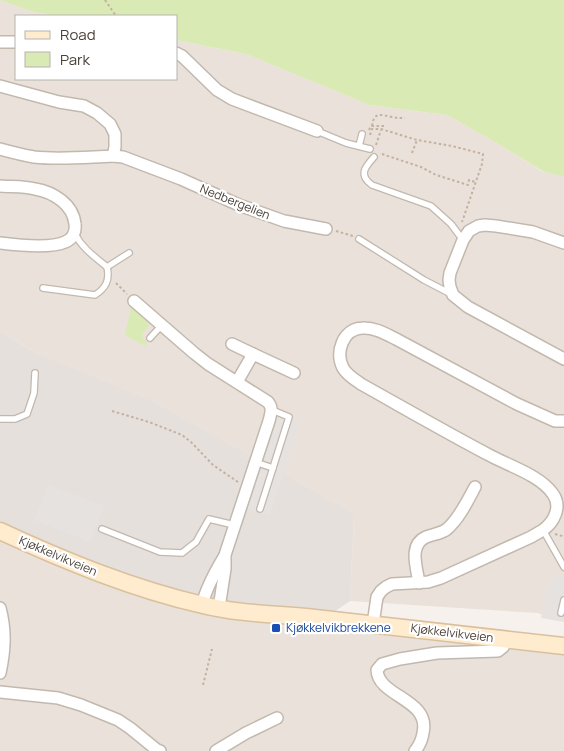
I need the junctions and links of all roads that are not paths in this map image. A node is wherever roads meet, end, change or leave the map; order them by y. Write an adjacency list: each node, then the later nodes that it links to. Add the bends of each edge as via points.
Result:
1 (0, 42): 2 (street)
2 (15, 42)
3 (178, 54): 5 (street, via 217,90 232,99)
4 (0, 86): 10 (street, via 84,106 97,113 110,124 115,134)
5 (317, 131): 7 (lane)
6 (366, 135): 7 (lane)
7 (359, 146): 9 (lane)
8 (0, 149): 10 (street, Nedbergelien, via 37,157)
9 (372, 150)
10 (113, 156): 13 (street, Nedbergelien, via 123,157 284,221)
11 (374, 157): 16 (lane, via 364,171 367,182 431,206)
12 (0, 186): 14 (street, via 34,188 61,200 74,218)
13 (326, 228)
14 (75, 234): 17 (street, via 65,243 51,245); 20 (lane, via 80,243)
15 (359, 239): 22 (lane)
16 (463, 240): 18 (street, via 469,231 485,225 533,232); 22 (street, via 449,280)
17 (0, 243)
18 (564, 243)
19 (129, 254): 20 (lane)
20 (107, 267): 21 (lane, via 109,276 103,289 95,295)
21 (43, 288)
22 (453, 295): 28 (street, via 468,307)
23 (134, 301): 24 (street)
24 (161, 326): 25 (lane); 31 (street, via 208,364)
25 (150, 338)
26 (232, 344): 27 (street)
27 (253, 354): 29 (street); 31 (street)
28 (564, 359)
29 (294, 373)
30 (35, 374): 33 (lane, via 34,393 27,414 15,419)
31 (238, 382): 32 (street, via 268,402)
32 (272, 410): 35 (street); 36 (lane, via 289,417)
33 (0, 419)
34 (564, 421): 41 (street, via 555,421 526,408 376,330 363,328 350,332 340,350 344,370 361,384 542,482 556,500 556,514)
35 (255, 462): 36 (lane); 39 (street)
36 (273, 468): 38 (lane)
37 (475, 487): 45 (street, via 450,526 419,541 414,553)
38 (260, 509)
39 (234, 525): 40 (lane, via 209,519 196,542 182,553 160,552); 43 (street)
40 (102, 529)
41 (543, 530): 44 (lane); 45 (street, via 441,578)
42 (0, 531): 47 (main road, Kjøkkelvikveien, via 100,573)
43 (225, 555): 47 (street); 49 (street)
44 (564, 567)
45 (419, 583): 51 (street, via 392,584 381,591)
46 (564, 600): 50 (lane)
47 (202, 605): 49 (main road, Kjøkkelvikveien)
48 (0, 608): 54 (street, via 5,649)
49 (219, 608): 51 (main road, Kjøkkelvikveien)
50 (561, 613)
51 (373, 624): 52 (main road, Kjøkkelvikveien)
52 (506, 639): 53 (main road, Kjøkkelvikveien); 59 (street, Kjøkkelvikveien, via 498,651 437,653 382,664 377,670 384,685 418,710 424,720 423,735)
53 (564, 646)
54 (0, 673)
55 (0, 692): 57 (street, via 58,698 81,704 118,720)
56 (277, 718): 58 (street)
57 (160, 751)
58 (216, 751)
59 (415, 751)

